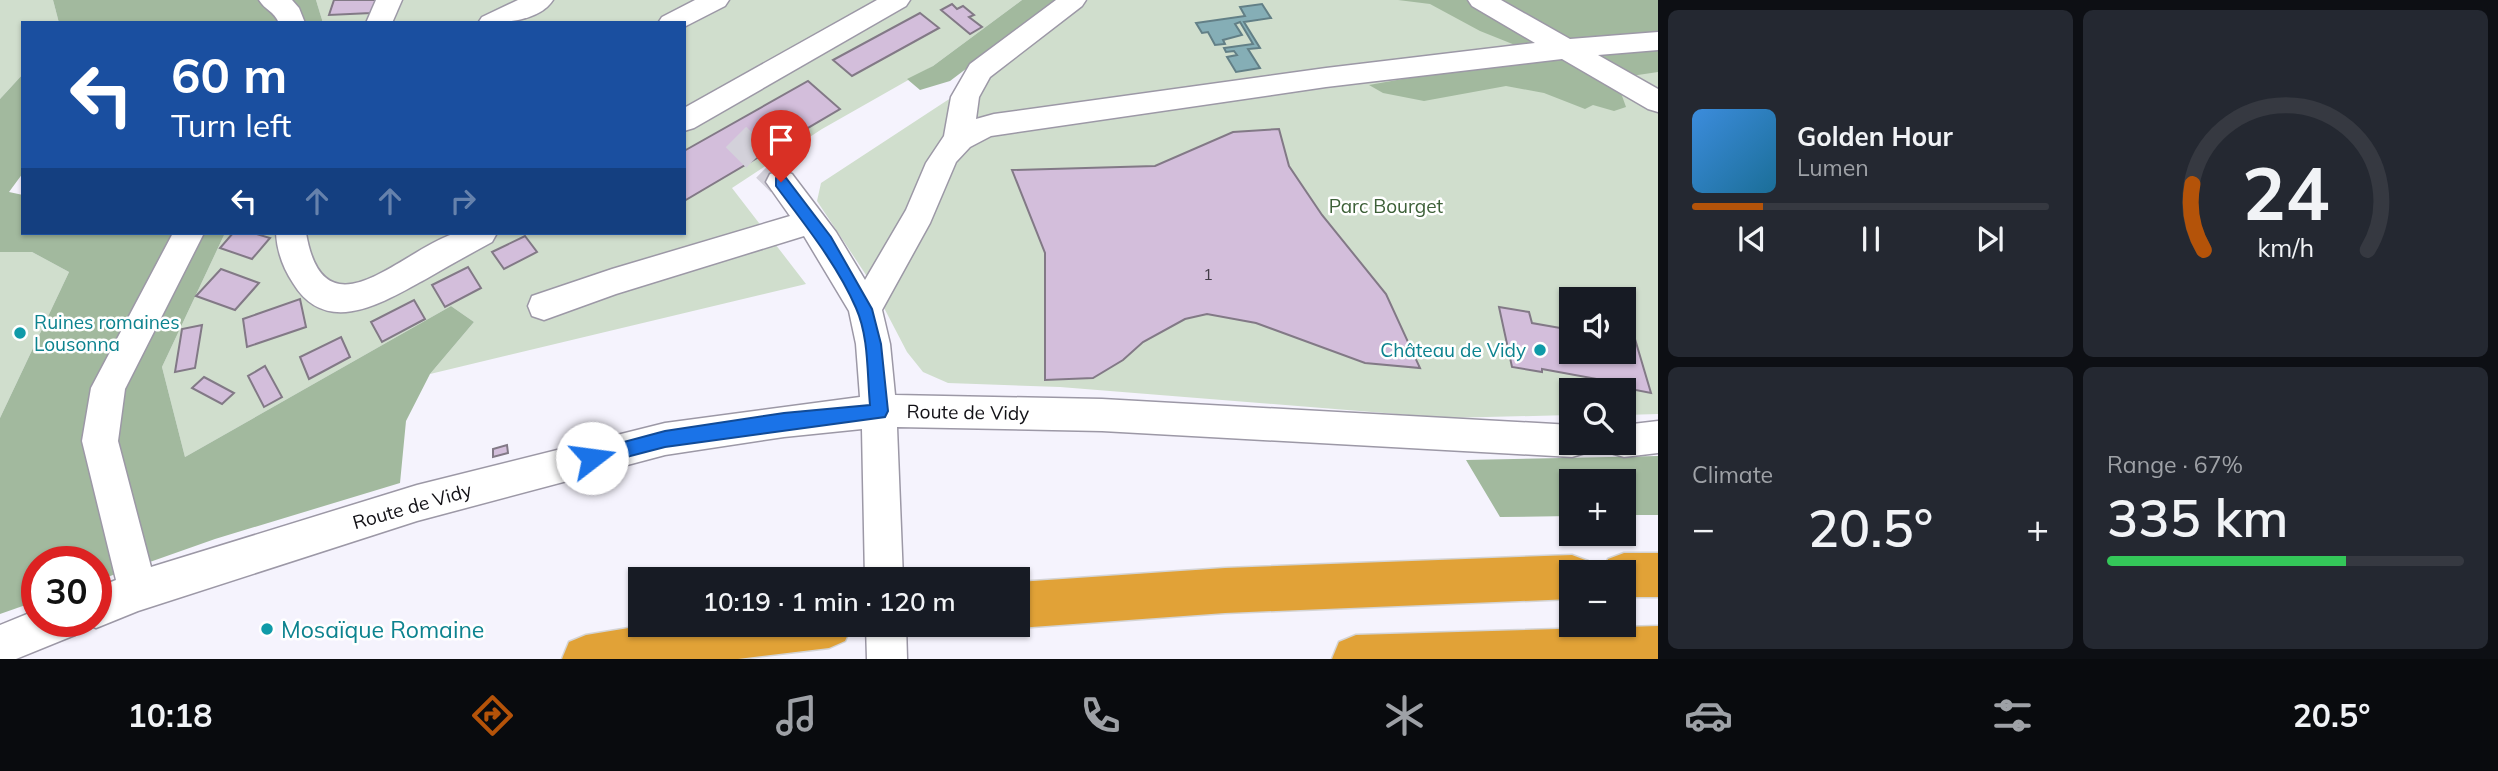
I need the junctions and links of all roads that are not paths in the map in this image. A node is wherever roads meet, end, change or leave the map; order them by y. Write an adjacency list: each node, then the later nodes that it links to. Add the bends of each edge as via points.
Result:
1 (272, 0): 8 (street, via 286,8)
2 (389, 0): 9 (street)
3 (540, 0): 10 (street)
4 (716, 0): 11 (street)
5 (897, 0): 15 (street)
6 (1073, 0): 16 (street, via 980,71 965,97)
7 (1481, 0): 13 (street)
8 (291, 21)
9 (380, 21)
10 (495, 21)
11 (675, 21)
12 (1658, 41): 13 (street)
13 (1567, 48): 14 (street); 16 (street, via 1210,90 995,124)
14 (1658, 100)
15 (686, 120)
16 (958, 140): 23 (street)
17 (781, 182): 18 (street)
18 (811, 222): 22 (street); 23 (street)
19 (187, 235): 32 (street, via 108,388 100,441)
20 (291, 235): 21 (street, via 302,270 316,287 330,297 348,299 368,295)
21 (477, 235)
22 (544, 306)
23 (864, 309): 24 (street, via 873,344)
24 (879, 411): 26 (street, Route de Vidy, via 1101,415); 28 (street); 32 (street, Route de Vidy, via 665,439 417,503)
25 (1658, 437): 27 (street)
26 (1559, 440)
27 (1636, 440)
28 (884, 567)
29 (1636, 575): 30 (highway)
30 (1658, 575)
31 (1559, 576): 34 (highway, via 1268,587)
32 (138, 591): 33 (street, Route de Vidy)
33 (112, 602)
34 (1030, 604)
35 (21, 637): 38 (street)
36 (728, 637): 40 (highway)
37 (886, 637): 41 (street)
38 (0, 645)
39 (1658, 649): 42 (highway)
40 (586, 659)
41 (887, 659)
42 (1356, 659)

